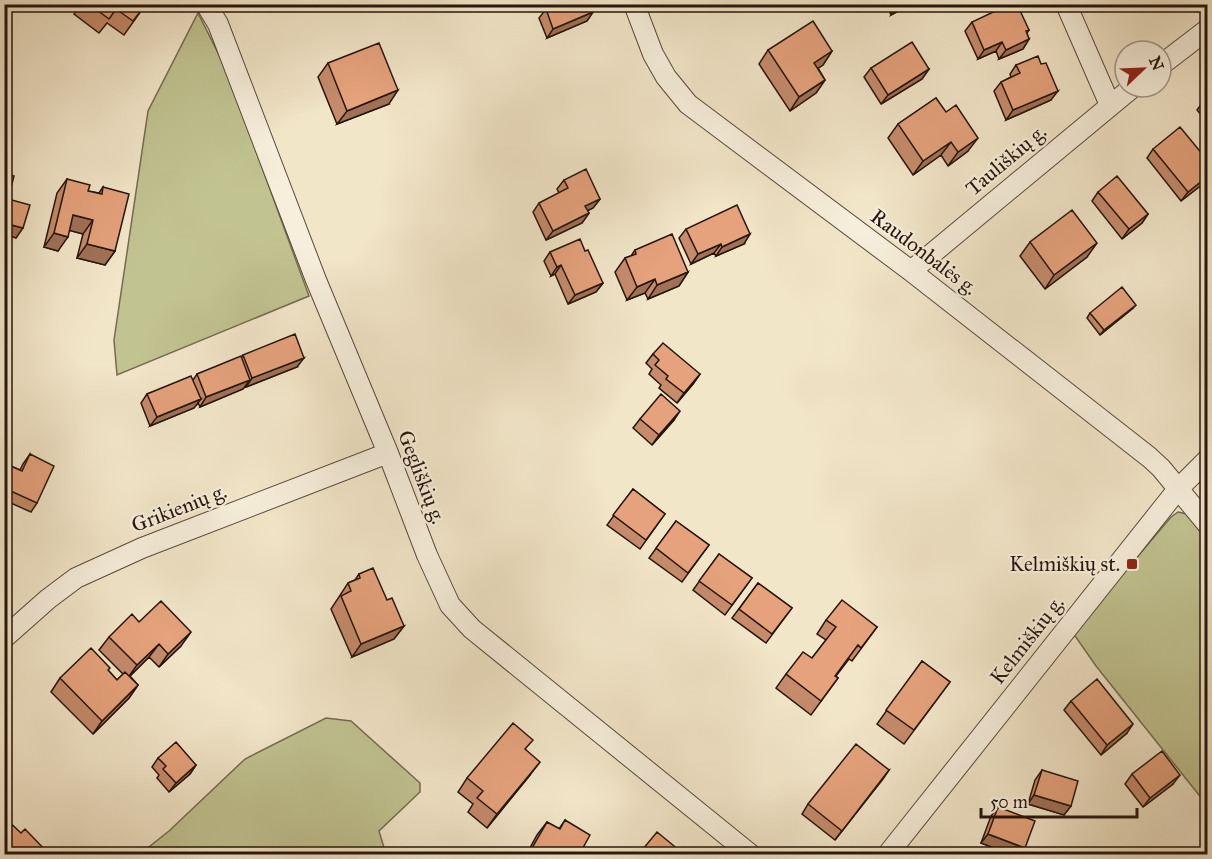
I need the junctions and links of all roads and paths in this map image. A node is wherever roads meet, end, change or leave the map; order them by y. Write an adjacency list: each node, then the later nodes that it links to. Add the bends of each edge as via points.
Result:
1 (206, 4): 9 (street, Gegliškių g., via 218,24 316,280)
2 (634, 4): 8 (street, Raudonbalės g., via 653,54 688,104)
3 (1066, 4): 7 (street)
4 (1208, 29): 5 (street)
5 (1173, 56)
6 (1118, 99): 7 (street, Tauliškių g.)
7 (1110, 105): 8 (street, Tauliškių g.)
8 (911, 271): 11 (street, Raudonbalės g., via 1149,457)
9 (388, 453): 13 (street, Grikienių g., via 142,548 76,578); 14 (street, Gegliškių g., via 450,605 472,629)
10 (1208, 459): 11 (street, Kelmiškių g.)
11 (1178, 489): 12 (street, Raudonbalės g.); 15 (street, Kelmiškių g.)
12 (1208, 525)
13 (4, 638)
14 (750, 855)
15 (888, 855)

